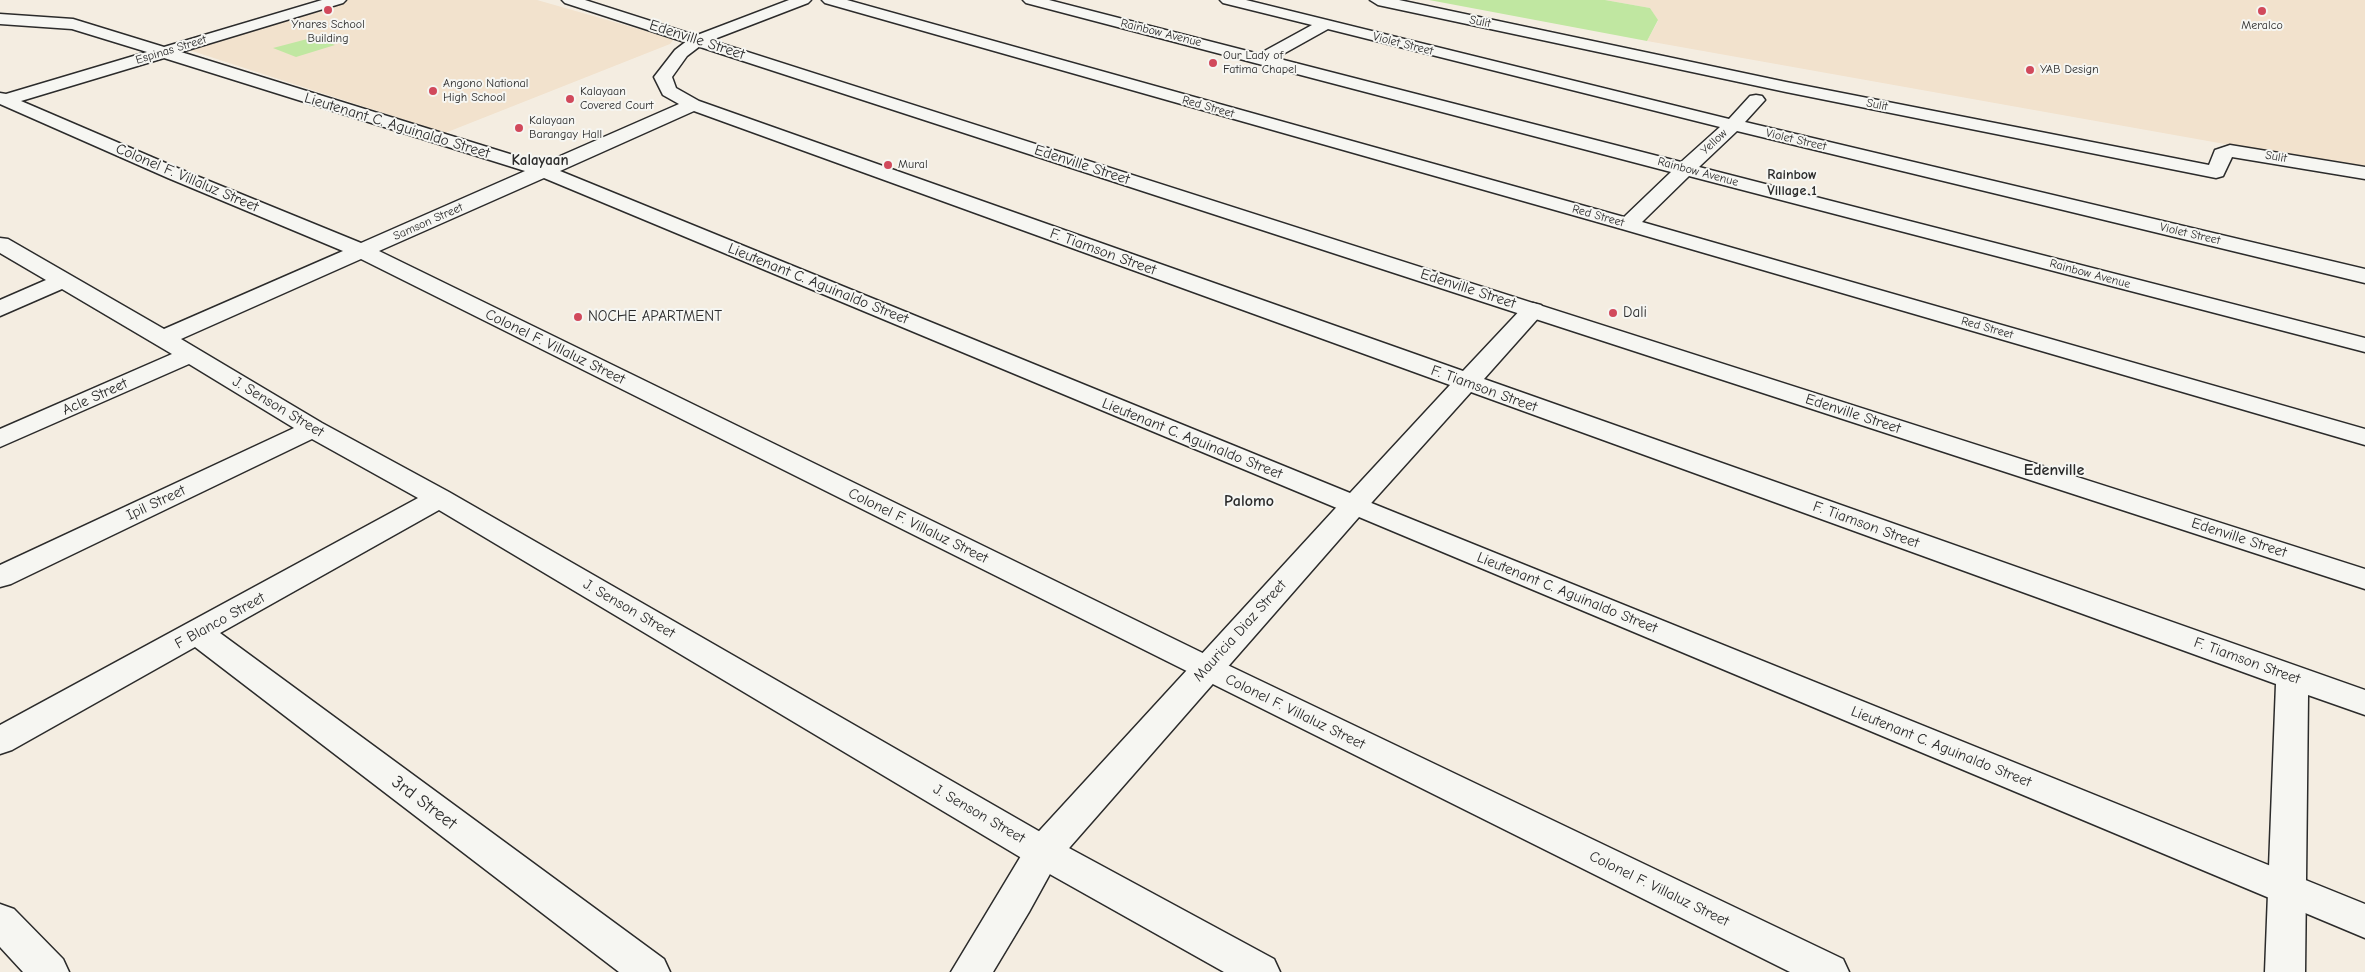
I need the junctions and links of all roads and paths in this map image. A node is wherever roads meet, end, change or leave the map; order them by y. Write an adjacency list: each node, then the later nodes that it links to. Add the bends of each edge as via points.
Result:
1 (570, 0): 10 (street, Edenville Street)
2 (803, 0): 10 (street)
3 (830, 0): 20 (street, Red Street)
4 (1031, 0): 12 (street, Rainbow Avenue)
5 (1228, 0): 9 (street, Violet Street)
6 (1378, 0): 19 (street, Sulit, via 1786,87 2216,172 2222,154 2230,150)
7 (323, 2): 11 (street, Espinas Street)
8 (0, 19): 11 (street, Lieutenant C. Aguinaldo Street, via 72,24)
9 (1324, 25): 12 (street); 16 (street, Violet Street)
10 (698, 40): 15 (street, F. Tiamson Street, via 681,53 663,77 669,91); 26 (street, Edenville Street)
11 (161, 53): 13 (street, Espinas Street); 18 (street, Lieutenant C. Aguinaldo Street)
12 (1262, 59): 17 (street, Rainbow Avenue)
13 (2, 99): 22 (street, Colonel F. Villaluz Street)
14 (1756, 100): 16 (street, Yellow)
15 (693, 105): 18 (street, Samson Street); 30 (street, F. Tiamson Street)
16 (1733, 125): 17 (street, Yellow); 23 (street, Violet Street)
17 (1686, 169): 20 (street, Yellow); 28 (street, Rainbow Avenue)
18 (544, 172): 22 (street, Samson Street); 35 (street, Lieutenant C. Aguinaldo Street)
19 (2365, 173)
20 (1629, 225): 32 (street, Red Street)
21 (0, 244): 24 (street, J. Senson Street)
22 (362, 251): 27 (street, Samson Street); 39 (street, Colonel F. Villaluz Street)
23 (2365, 276)
24 (63, 280): 25 (street); 27 (street, J. Senson Street)
25 (0, 310)
26 (1534, 310): 30 (street, Mauricia Diaz Street); 37 (street, Edenville Street)
27 (163, 338): 29 (street, J. Senson Street)
28 (2365, 345)
29 (191, 354): 31 (street, J. Senson Street); 33 (street, Acle Street)
30 (1467, 383): 35 (street, Mauricia Diaz Street); 40 (street, F. Tiamson Street)
31 (313, 429): 34 (street, J. Senson Street); 36 (street, Ipil Street)
32 (2365, 437)
33 (0, 439)
34 (439, 498): 38 (street, F Blanco Street); 43 (street, J. Senson Street)
35 (1354, 505): 39 (street, Mauricia Diaz Street); 44 (street, Lieutenant C. Aguinaldo Street)
36 (0, 577)
37 (2365, 579)
38 (198, 633): 42 (street, F Blanco Street); 48 (street, 3rd Street)
39 (1206, 668): 43 (street, Mauricia Diaz Street); 51 (street, Colonel F. Villaluz Street)
40 (2292, 677): 41 (street, F. Tiamson Street); 44 (street)
41 (2365, 703)
42 (0, 742)
43 (1043, 852): 49 (street, Mauricia Diaz Street); 50 (street, J. Senson Street)
44 (2287, 889): 46 (street, Lieutenant C. Aguinaldo Street); 52 (street)
45 (0, 921): 47 (street)
46 (2365, 921)
47 (49, 972)
48 (650, 972)
49 (972, 972)
50 (1260, 972)
51 (1829, 972)
52 (2286, 972)

